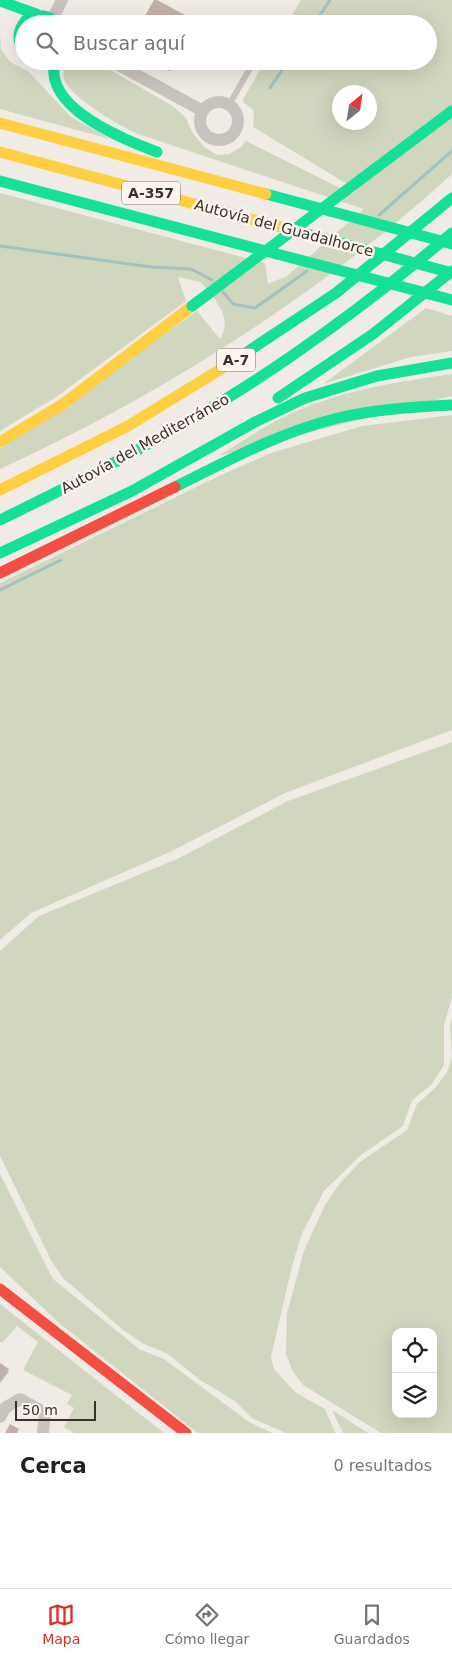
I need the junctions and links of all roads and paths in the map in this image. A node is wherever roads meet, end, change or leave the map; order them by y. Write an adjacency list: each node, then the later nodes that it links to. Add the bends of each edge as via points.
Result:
1 (62, 0): 5 (street)
2 (0, 2): 3 (main road); 6 (main road, via 11,14)
3 (36, 14): 4 (main road)
4 (39, 15)
5 (58, 15)
6 (15, 25)
7 (54, 70): 16 (main road, via 55,81 64,96 88,118 138,145 219,172)
8 (128, 70): 11 (street)
9 (249, 70): 10 (lane)
10 (229, 106): 11 (street, via 218,103); 11 (street, via 237,115 237,128 223,140 206,134 200,123)
11 (203, 111)
12 (452, 111): 24 (main road, bridge, via 63,404)
13 (0, 122): 16 (main road)
14 (0, 152): 20 (main road, Autovía del Guadalhorce / A-357, bridge)
15 (0, 181): 21 (main road, Autovía del Guadalhorce / A-357, bridge)
16 (265, 195): 19 (main road, bridge)
17 (452, 198): 25 (main road, Autovía del Mediterráneo / A-7, via 336,293 231,364 128,426)
18 (452, 233): 27 (main road, Autovía del Mediterráneo / A-7, via 282,365 184,426 69,488)
19 (452, 244)
20 (452, 272): 26 (main road, via 373,334 291,390)
21 (452, 300)
22 (452, 363): 26 (main road, via 413,367 354,381 304,399)
23 (452, 405): 29 (main road, via 398,408 337,418 256,446)
24 (0, 442)
25 (0, 490)
26 (126, 492): 28 (main road)
27 (0, 520)
28 (0, 553)
29 (0, 573)
30 (0, 1289): 33 (main road)
31 (0, 1417): 32 (street, via 5,1408 20,1399 45,1413)
32 (43, 1433)
33 (186, 1433)

